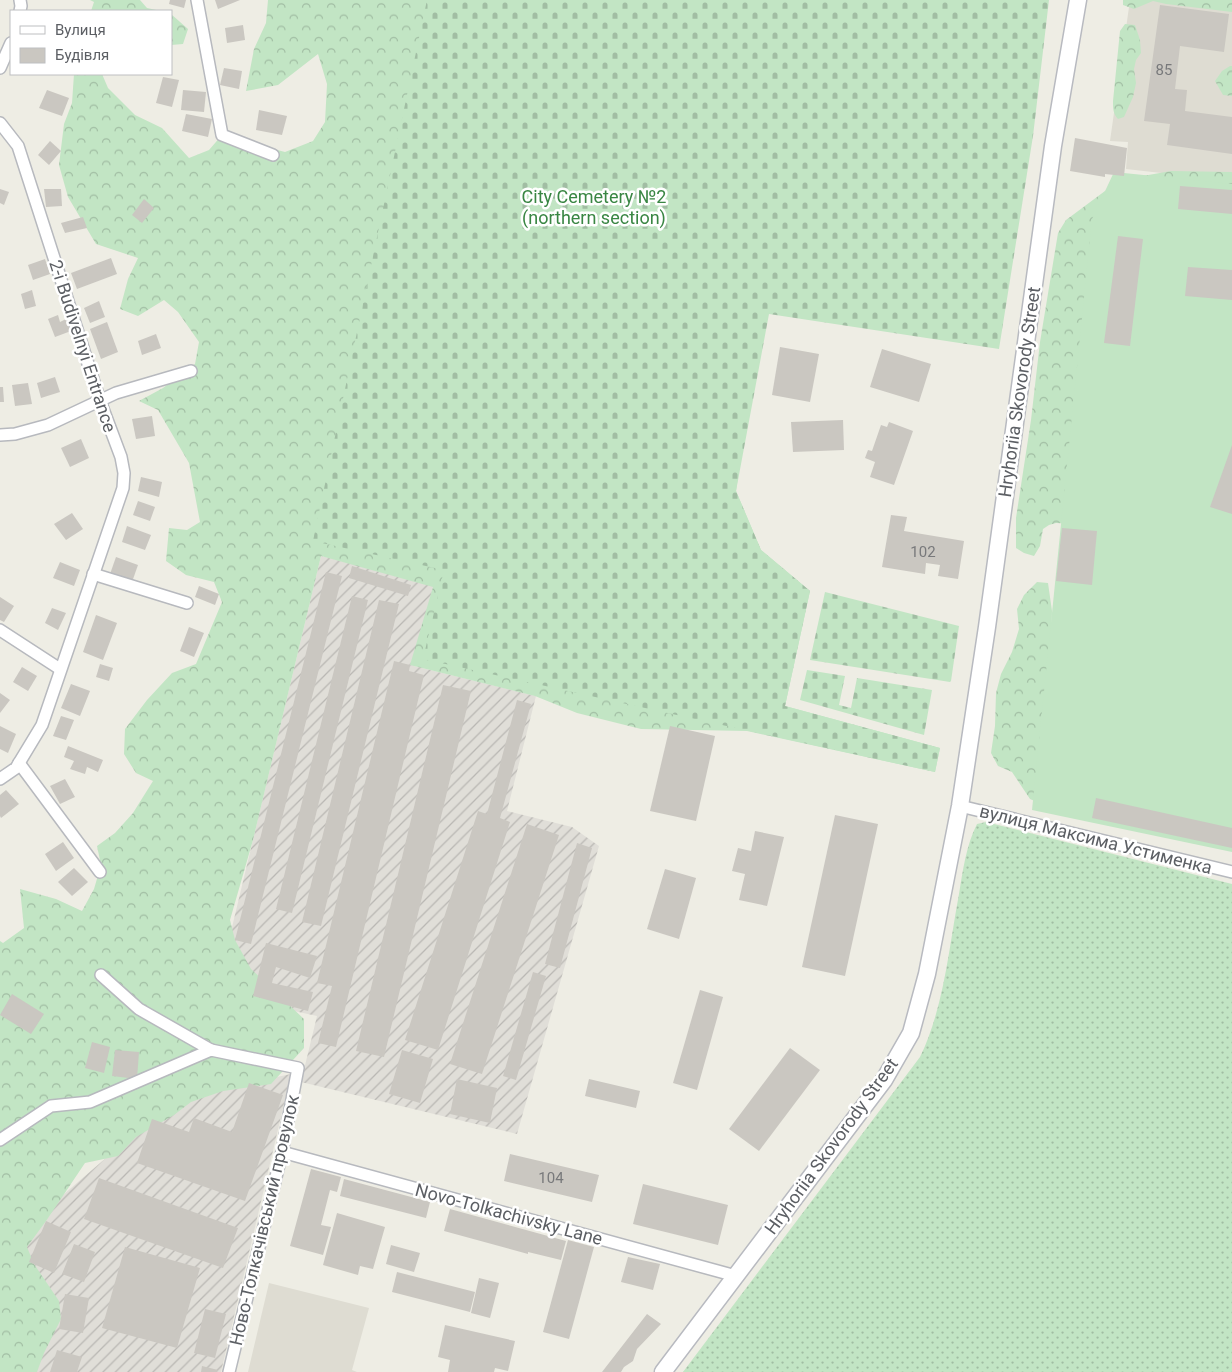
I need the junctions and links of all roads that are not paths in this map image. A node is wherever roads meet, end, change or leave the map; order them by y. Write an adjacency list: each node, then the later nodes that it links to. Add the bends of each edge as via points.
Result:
1 (197, 0): 6 (street, via 222,135)
2 (1078, 0): 16 (street, Hryhoriia Skovorody Street, via 1053,146)
3 (10, 45): 4 (street)
4 (0, 68)
5 (0, 123): 8 (street, 2-i Budivelnyi Entrance, via 18,146)
6 (273, 155)
7 (191, 371): 8 (street)
8 (100, 401): 9 (street, via 48,425); 10 (street, 2-i Budivelnyi Entrance, via 124,473 123,488)
9 (0, 435)
10 (93, 574): 11 (street); 13 (street, 2-i Budivelnyi Entrance)
11 (188, 604)
12 (0, 630): 13 (street)
13 (60, 669): 14 (street, 2-i Budivelnyi Entrance, via 42,725)
14 (19, 763): 15 (street, 2-i Budivelnyi Entrance); 17 (street)
15 (0, 779)
16 (960, 806): 18 (street, вулиця Максима Устименка); 23 (street, Hryhoriia Skovorody Street, via 927,974 911,1033 884,1080)
17 (100, 872)
18 (1232, 872)
19 (101, 975): 20 (street, via 139,1009)
20 (211, 1050): 21 (street, via 90,1102 51,1106); 22 (street, Ново-Толкачівський провулок, via 298,1068)
21 (0, 1140)
22 (282, 1152): 23 (street, Novo-Tolkachivsky Lane); 24 (street, Ново-Толкачівський провулок)
23 (736, 1276): 25 (street, Hryhoriia Skovorody Street)
24 (229, 1372)
25 (663, 1372)

